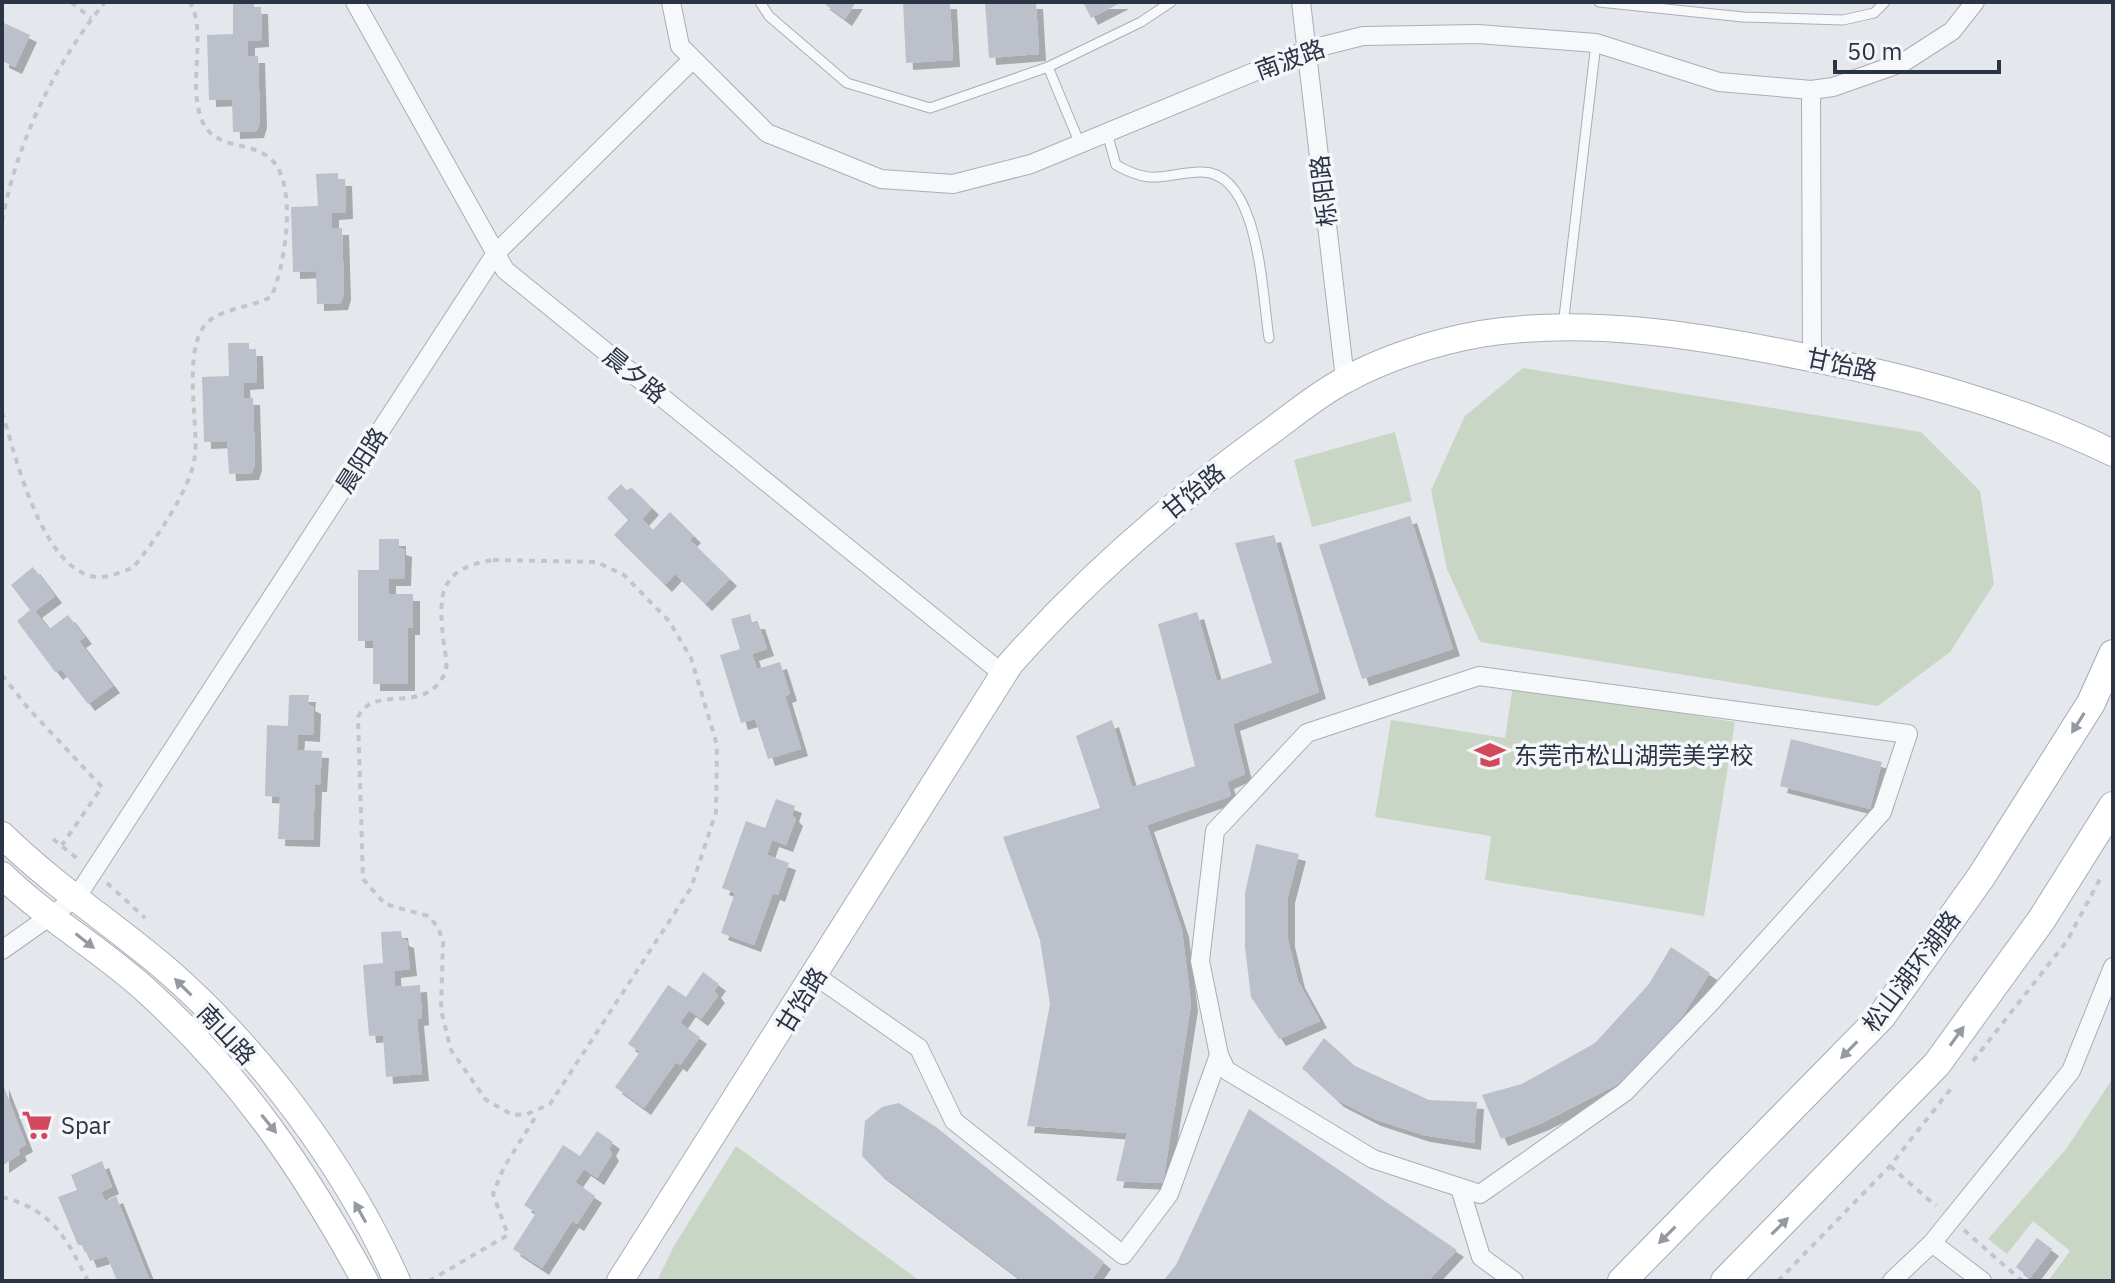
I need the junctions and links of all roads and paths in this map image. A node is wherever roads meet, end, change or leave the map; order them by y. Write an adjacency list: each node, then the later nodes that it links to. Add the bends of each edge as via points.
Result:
1 (71, 2): 12 (path)
2 (105, 2): 12 (path)
3 (190, 2): 26 (path, via 196,24 197,108 205,131 271,159 283,176 282,264 271,297 212,318 200,333 193,370 192,467 133,568 97,577 81,571 56,549 31,505)
4 (355, 2): 21 (street, 晨夕路)
5 (671, 2): 15 (street, 南波路, via 680,46)
6 (760, 2): 16 (lane, via 769,16 847,83 930,108)
7 (1171, 2): 16 (lane)
8 (1301, 2): 14 (street, 栎阳路)
9 (1599, 2): 10 (lane, via 1743,17 1843,20 1874,13)
10 (1885, 2)
11 (1973, 3): 17 (street, 南波路, via 1952,31 1904,62)
12 (91, 18): 20 (path, via 23,141)
13 (1596, 43): 14 (street, 南波路, via 1478,34 1363,36); 17 (street, 南波路, via 1719,82); 22 (lane)
14 (1307, 50): 18 (street, 南波路); 25 (street, 栎阳路)
15 (693, 59): 19 (street, 南波路, via 767,133 881,179 953,184 1031,164); 21 (street, 晨阳路)
16 (1048, 67): 19 (lane)
17 (1811, 90): 24 (street)
18 (1107, 133): 19 (street, 南波路); 23 (lane, via 1116,165 1138,177 1202,171 1230,181 1248,208)
19 (1080, 144)
20 (2, 221)
21 (496, 253): 29 (street, 晨夕路, via 505,270); 35 (street, 晨阳路)
22 (1562, 330): 24 (street, 甘饴路, via 1709,338); 25 (street, 甘饴路, via 1482,334 1443,342)
23 (1269, 338)
24 (1812, 358): 27 (street, 甘饴路, via 1973,397)
25 (1345, 379): 29 (street, 甘饴路, via 1129,542 1053,615)
26 (2, 412)
27 (2113, 453)
28 (2113, 654): 53 (main road, 松山湖环湖路, one-way to 53, via 2091,703 1981,877 1881,1017)
29 (1003, 674): 39 (street, 甘饴路)
30 (2, 675): 33 (path, via 102,787)
31 (2113, 806): 54 (main road, one-way to 31, via 1937,1064 2042,919)
32 (2, 835): 35 (street, 南山路)
33 (61, 846)
34 (2, 875): 36 (street, 南山路)
35 (76, 898): 36 (street); 49 (street, 南山路, one-way to 35, via 343,1180 298,1113 168,972)
36 (51, 915): 37 (street); 48 (street, 南山路, one-way to 48, via 149,993 229,1077 293,1156)
37 (2, 950)
38 (2113, 967): 45 (street, via 2071,1071)
39 (816, 976): 40 (street, via 919,1048 954,1121 1123,1255 1169,1194); 51 (street, 甘饴路)
40 (1219, 1055): 43 (street, via 1226,1070 1373,1159); 43 (street, via 1200,961 1215,831 1307,733 1479,676 1908,734 1882,812 1625,1092 1480,1194)
41 (539, 1111): 41 (path, via 513,1115 486,1100 451,1050 441,1010 443,942 438,927 428,916 385,904 363,879 358,717 371,702 422,697 438,687 447,669 441,603 449,579 465,565 493,560 597,562 624,575 669,621 691,658 717,745 716,812 691,888 584,1056 550,1104); 50 (path, via 493,1194 508,1235)
42 (1890, 1166): 45 (path)
43 (1460, 1188): 52 (street, via 1481,1257)
44 (2, 1197): 47 (path, via 25,1203 52,1221)
45 (1951, 1219): 46 (street); 57 (path)
46 (1932, 1243): 55 (street); 56 (street)
47 (88, 1281)
48 (365, 1281)
49 (397, 1281)
50 (429, 1281)
51 (620, 1281)
52 (1514, 1281)
53 (1622, 1281)
54 (1725, 1281)
55 (1892, 1281)
56 (1982, 1281)
57 (2022, 1281)

